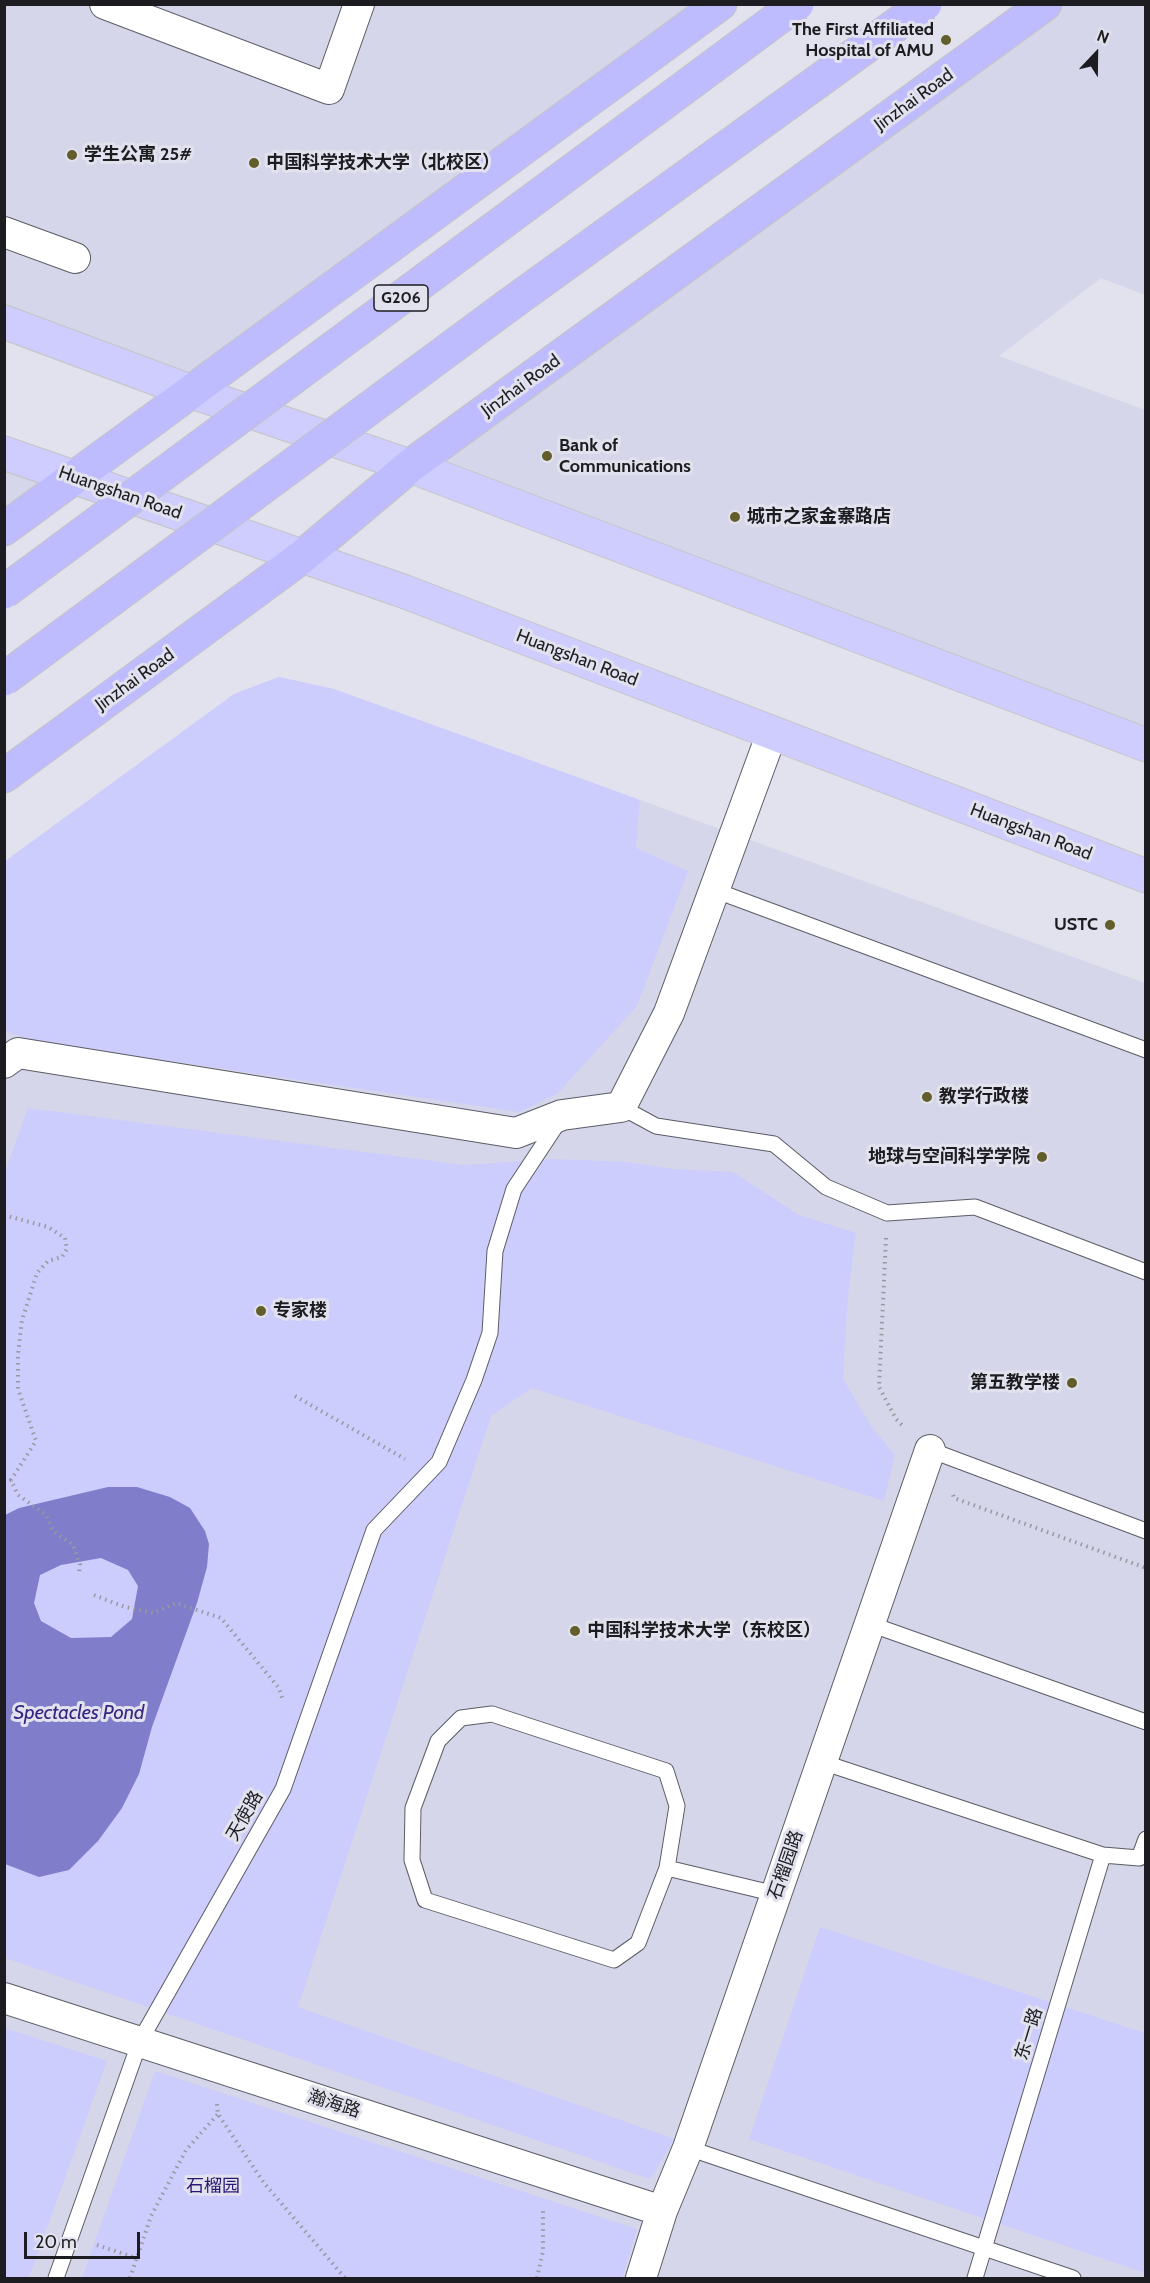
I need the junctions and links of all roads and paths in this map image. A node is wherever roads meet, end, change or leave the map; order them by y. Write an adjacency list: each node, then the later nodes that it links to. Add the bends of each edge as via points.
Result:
1 (105, 4): 2 (street, via 329,89)
2 (359, 4)
3 (720, 4): 10 (highway)
4 (797, 4): 16 (highway, G206, bridge)
5 (925, 4): 17 (highway, bridge, via 506,307)
6 (1045, 4): 12 (highway, Jinzhai Road)
7 (4, 232): 8 (street)
8 (75, 258)
9 (4, 322): 10 (main road)
10 (192, 393): 12 (main road); 13 (highway)
11 (4, 453): 13 (main road, Huangshan Road)
12 (410, 466): 15 (highway, Jinzhai Road); 19 (main road)
13 (75, 478): 14 (highway); 15 (main road, Huangshan Road)
14 (4, 529)
15 (302, 557): 18 (main road, Huangshan Road); 20 (highway, Jinzhai Road)
16 (4, 592)
17 (4, 679)
18 (772, 733): 21 (main road, Huangshan Road); 22 (street)
19 (1146, 745)
20 (4, 776)
21 (1146, 876)
22 (714, 890): 23 (lane); 25 (street, via 669,1013)
23 (1146, 1050)
24 (4, 1063): 26 (street, via 18,1053 516,1133)
25 (621, 1107): 26 (street); 27 (lane, via 656,1126 774,1144 826,1187)
26 (562, 1115): 32 (lane, 天使路, via 514,1189 495,1251 490,1334 439,1462)
27 (887, 1214): 29 (lane, via 975,1207); 31 (path, via 879,1387 896,1419)
28 (4, 1215): 33 (path, via 48,1227 65,1238 67,1249 62,1257 48,1262 37,1273 22,1320 18,1389 36,1441)
29 (1146, 1272)
30 (295, 1396): 32 (path)
31 (930, 1450): 35 (lane); 36 (path, via 954,1498); 39 (street, 石榴园路)
32 (429, 1472): 41 (lane, 天使路, via 374,1530)
33 (11, 1480): 34 (path); 37 (path, via 18,1495 46,1515 53,1531 73,1545 80,1563)
34 (4, 1483)
35 (1146, 1531)
36 (1146, 1568)
37 (79, 1575)
38 (94, 1595): 41 (path, via 154,1613 176,1603 221,1618 279,1688)
39 (870, 1624): 40 (lane); 42 (street, 石榴园路)
40 (1146, 1722)
41 (298, 1748): 49 (lane, 天使路, via 283,1789)
42 (822, 1762): 44 (lane); 47 (street, 石榴园路)
43 (1146, 1839): 45 (lane)
44 (1103, 1855): 45 (lane); 56 (lane, 东一路)
45 (1142, 1860)
46 (668, 1868): 46 (lane, via 678,1806 666,1771 492,1714 461,1718 438,1741 413,1808 412,1860 425,1900 614,1960 638,1943); 47 (lane)
47 (776, 1894): 52 (street, 石榴园路)
48 (4, 1998): 49 (street, 瀚海路)
49 (140, 2041): 50 (street, 瀚海路); 55 (lane, 天使路)
50 (211, 2064): 51 (path); 53 (street, 瀚海路)
51 (218, 2114): 57 (path, via 186,2150 151,2216); 60 (path, via 264,2183)
52 (688, 2148): 54 (street, 石榴园路); 56 (lane)
53 (539, 2171): 54 (street, 瀚海路); 61 (path, via 543,2252)
54 (662, 2211): 62 (street, 石榴园路)
55 (70, 2240): 57 (path); 58 (lane, 天使路)
56 (984, 2248): 63 (lane, 东一路); 64 (lane)
57 (136, 2258): 59 (path)
58 (56, 2278)
59 (130, 2278)
60 (345, 2278)
61 (537, 2278)
62 (641, 2278)
63 (975, 2278)
64 (1073, 2278)

